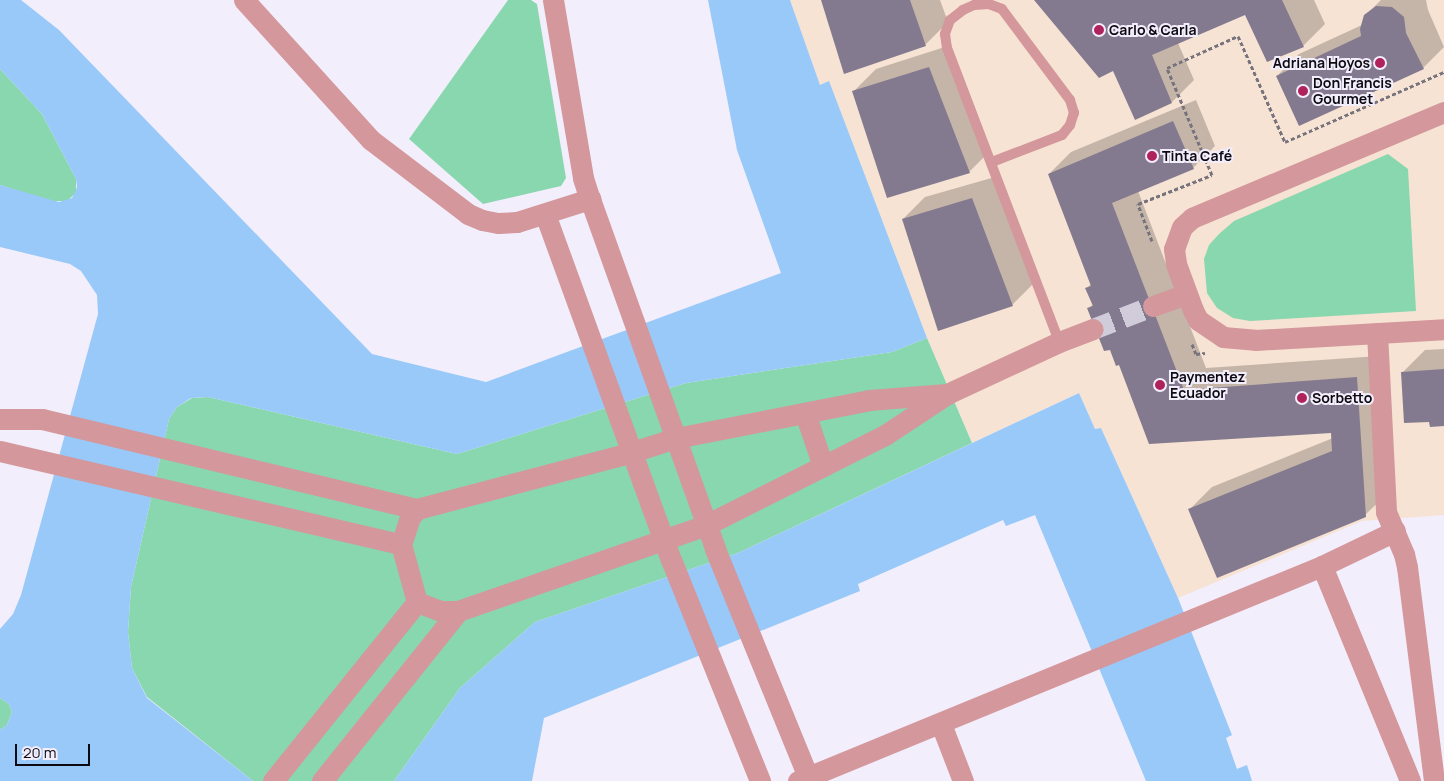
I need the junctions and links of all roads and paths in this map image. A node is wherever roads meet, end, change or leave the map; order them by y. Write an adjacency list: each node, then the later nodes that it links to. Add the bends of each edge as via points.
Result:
1 (244, 0): 7 (street, via 371,140 468,214 498,223 517,222)
2 (554, 0): 6 (street, via 583,178)
3 (1444, 72): 8 (path, via 1285,142 1238,36 1167,68 1212,175 1138,204)
4 (1444, 112): 9 (street, via 1192,218 1182,227 1174,249)
5 (992, 162): 5 (lane, via 947,48 945,34 950,20 974,5 989,4 1002,9 1070,100 1074,113 1062,135); 15 (lane)
6 (590, 199): 7 (street); 20 (street)
7 (545, 214): 22 (street)
8 (1154, 247)
9 (1186, 294): 10 (street); 13 (street, via 1198,320 1223,337 1238,340)
10 (1153, 306)
11 (1093, 329): 15 (street)
12 (1444, 329): 13 (street)
13 (1378, 333): 26 (street, via 1386,512)
14 (1188, 335): 16 (path)
15 (1059, 342): 17 (street)
16 (1196, 354)
17 (947, 394): 18 (street, via 868,400); 23 (street, via 886,435)
18 (805, 413): 20 (street); 23 (street)
19 (0, 419): 24 (street, via 42,419)
20 (676, 438): 22 (street); 25 (street)
21 (0, 451): 28 (street)
22 (632, 452): 24 (street); 27 (street)
23 (823, 466): 25 (street)
24 (417, 509): 28 (street, via 410,517)
25 (706, 525): 27 (street); 34 (street)
26 (1395, 531): 29 (street); 39 (street, via 1407,567)
27 (664, 538): 31 (street); 36 (street)
28 (401, 544): 30 (street)
29 (1322, 566): 32 (street); 38 (street)
30 (417, 602): 31 (street, via 441,611); 33 (street)
31 (458, 611): 35 (street)
32 (941, 724): 34 (street); 37 (street)
33 (276, 778)
34 (803, 779)
35 (322, 781)
36 (760, 781)
37 (964, 781)
38 (1410, 781)
39 (1434, 781)

